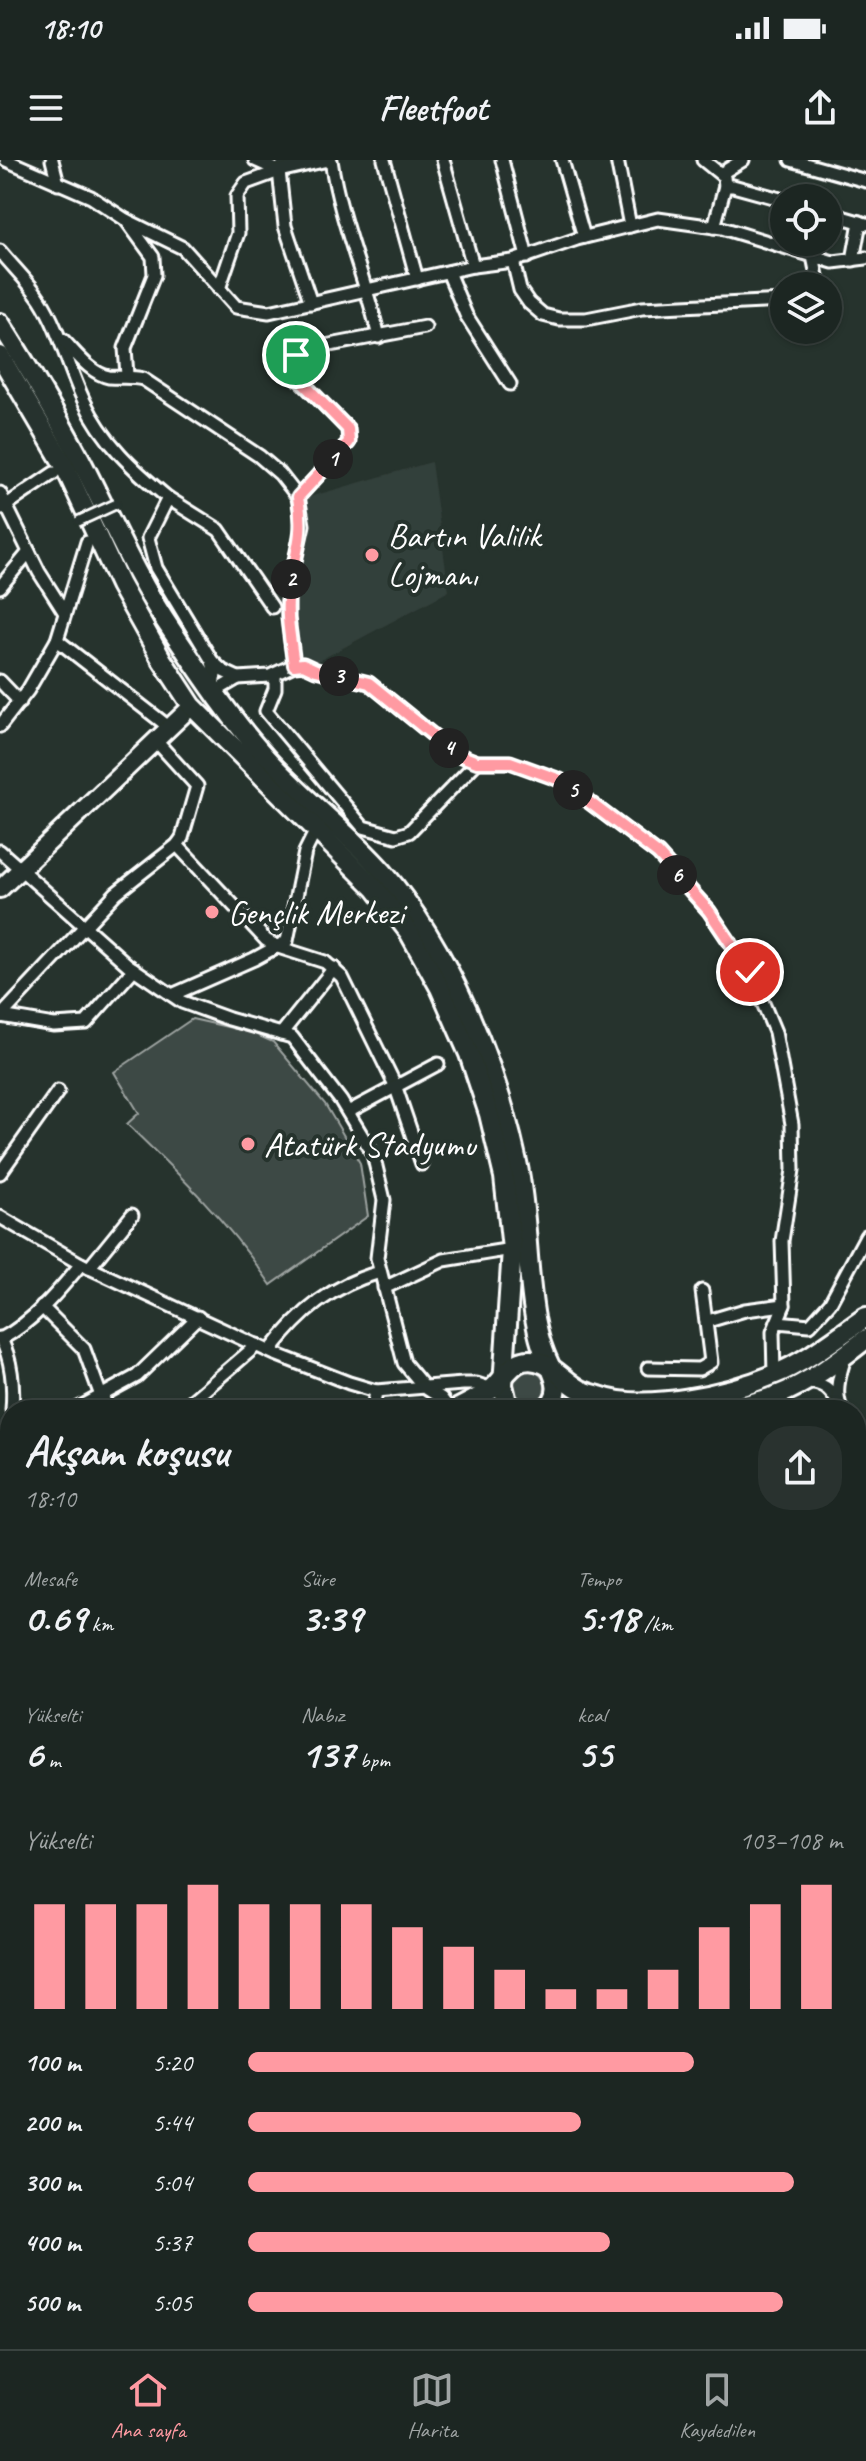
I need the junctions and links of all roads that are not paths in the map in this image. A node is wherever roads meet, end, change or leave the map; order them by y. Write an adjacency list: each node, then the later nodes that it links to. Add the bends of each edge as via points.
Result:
1 (6, 160): 16 (street)
2 (52, 160): 16 (street)
3 (255, 160): 13 (street)
4 (329, 160): 13 (street); 37 (street, via 337,201)
5 (384, 160): 35 (street)
6 (443, 160): 32 (street)
7 (502, 160): 28 (street)
8 (562, 160): 24 (street)
9 (617, 160): 22 (street)
10 (703, 160): 14 (street)
11 (743, 160): 14 (street)
12 (791, 160): 15 (street)
13 (283, 165): 36 (street, via 246,183 237,196 238,233); 39 (street, via 285,226)
14 (722, 173): 17 (street)
15 (866, 181)
16 (58, 184): 20 (street)
17 (725, 186): 18 (street); 23 (street)
18 (770, 196)
19 (842, 217): 21 (street)
20 (126, 220): 36 (street, via 183,248); 45 (street, via 153,257 154,275 125,348)
21 (863, 223): 30 (street)
22 (630, 226): 23 (street, via 658,219); 24 (street)
23 (714, 227): 25 (street)
24 (584, 237): 28 (street)
25 (770, 243)
26 (0, 251): 42 (street, via 39,298)
27 (813, 256): 30 (street); 34 (street)
28 (527, 257): 31 (street)
29 (866, 258): 30 (street)
30 (853, 260)
31 (513, 261): 32 (street); 38 (street, via 529,303 559,319 652,307)
32 (473, 266): 33 (street)
33 (448, 272): 35 (street); 46 (street, via 466,315)
34 (816, 272)
35 (417, 279): 37 (street)
36 (219, 289): 39 (street, via 236,307 269,312)
37 (368, 290): 39 (street); 43 (street)
38 (770, 302)
39 (311, 303)
40 (0, 323): 64 (highway, via 79,457 134,567)
41 (425, 327): 43 (street)
42 (57, 333): 45 (street, via 90,367 107,377); 49 (street, via 84,403 107,441)
43 (379, 337): 48 (street, via 296,355 294,374 348,429 349,442)
44 (0, 356): 66 (highway, via 63,463 120,585)
45 (127, 375): 48 (street, via 143,379 259,456)
46 (510, 384)
47 (54, 473): 50 (street)
48 (298, 497): 60 (street, via 303,525 288,592)
49 (168, 498): 56 (street, via 219,530); 59 (street, via 148,538 156,568)
50 (2, 503): 54 (street)
51 (116, 504): 52 (street, bridge)
52 (79, 521)
53 (87, 542): 57 (street)
54 (29, 552): 55 (street); 57 (street)
55 (0, 587)
56 (272, 607)
57 (65, 613): 58 (street)
58 (57, 640): 65 (street); 68 (street)
59 (212, 661): 62 (street); 64 (street)
60 (294, 665): 61 (street); 70 (street, via 369,683 456,754)
61 (275, 674): 62 (street); 70 (street, via 266,711 363,827 396,836 409,832)
62 (238, 678): 64 (street)
63 (0, 681): 65 (street)
64 (212, 689): 66 (highway); 109 (highway, via 266,758 383,873 454,984 480,1038 518,1163 535,1318)
65 (20, 702): 67 (street)
66 (192, 706): 68 (main road); 71 (highway)
67 (0, 726)
68 (170, 728): 69 (main road)
69 (156, 741): 72 (street, via 197,786); 74 (main road)
70 (477, 762): 97 (street, via 510,762 560,780 658,854 709,911 750,972 775,1032 792,1124 793,1170 782,1241)
71 (317, 828): 77 (street, via 305,852 287,941); 92 (highway, via 409,932 440,988 489,1114 504,1177)
72 (177, 845): 76 (street, via 116,893); 77 (street)
73 (0, 851): 74 (street)
74 (21, 868): 75 (main road); 76 (street)
75 (0, 889)
76 (86, 926): 79 (street); 81 (street)
77 (278, 947): 78 (street); 80 (street)
78 (334, 968): 82 (street); 84 (street)
79 (134, 969): 80 (street); 81 (street, via 86,1023 54,1025)
80 (172, 995): 82 (street)
81 (0, 1017)
82 (281, 1034): 86 (street, via 292,1037)
83 (438, 1064): 84 (street)
84 (395, 1085): 86 (street); 87 (street)
85 (58, 1091): 88 (street)
86 (348, 1112): 94 (street, via 373,1154 384,1200)
87 (422, 1164)
88 (0, 1173)
89 (132, 1215): 93 (street)
90 (0, 1217): 93 (street)
91 (866, 1236): 102 (street, via 830,1303 810,1325)
92 (512, 1249): 95 (street, via 444,1260); 112 (highway)
93 (85, 1266): 98 (street); 99 (street)
94 (380, 1272): 95 (street); 106 (street, via 319,1301)
95 (384, 1288): 113 (street, via 404,1363)
96 (702, 1291): 101 (street)
97 (784, 1305): 101 (street); 102 (street)
98 (42, 1307): 103 (street); 115 (street, via 84,1349)
99 (198, 1317): 105 (street); 115 (street, via 137,1376)
100 (866, 1317): 110 (highway)
101 (708, 1321): 108 (street, via 711,1362 699,1369)
102 (777, 1322): 110 (street)
103 (0, 1339): 116 (street)
104 (865, 1341): 107 (highway)
105 (257, 1345): 106 (street); 119 (street)
106 (270, 1351): 114 (street)
107 (845, 1355): 111 (highway); 129 (street)
108 (648, 1368)
109 (551, 1369): 112 (highway, via 526,1360 510,1368); 124 (highway, via 558,1385); 125 (highway, via 581,1390)
110 (774, 1375): 126 (highway, via 690,1397)
111 (803, 1382): 127 (highway); 128 (street, via 829,1388)
112 (500, 1386): 113 (street); 122 (highway); 123 (highway)
113 (424, 1387): 114 (street); 121 (street)
114 (376, 1391): 120 (street)
115 (101, 1396): 117 (street); 118 (street)
116 (13, 1400)
117 (94, 1400)
118 (104, 1400)
119 (193, 1400)
120 (375, 1400)
121 (439, 1400)
122 (469, 1400)
123 (506, 1400)
124 (554, 1400)
125 (618, 1400)
126 (641, 1400)
127 (761, 1400)
128 (836, 1400)
129 (839, 1400)

